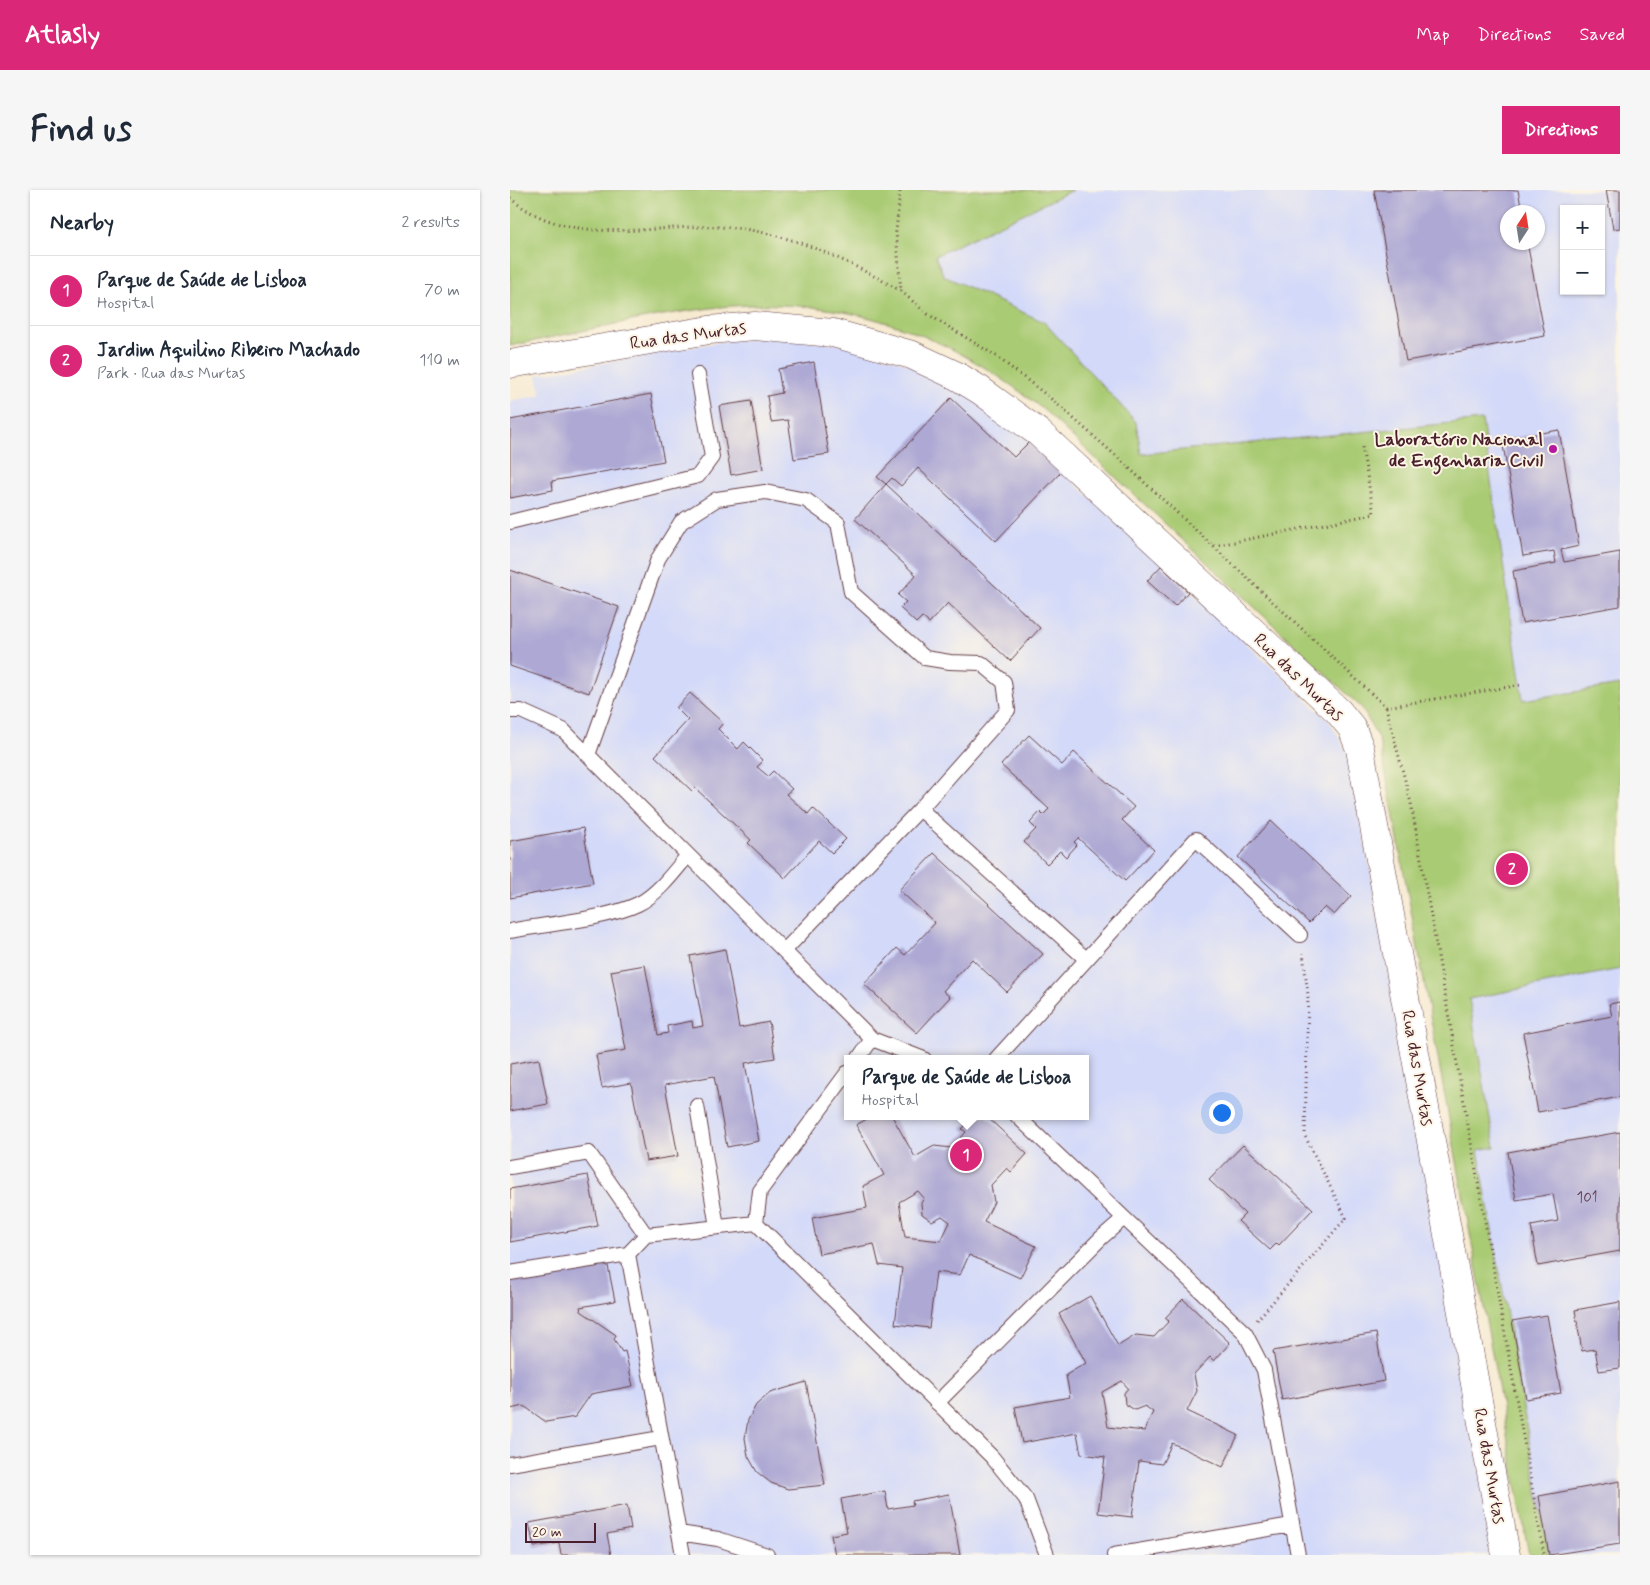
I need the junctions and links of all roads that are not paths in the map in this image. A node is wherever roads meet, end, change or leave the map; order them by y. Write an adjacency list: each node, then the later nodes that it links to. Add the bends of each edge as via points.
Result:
1 (510, 364): 36 (street, Rua das Murtas, via 709,330 755,326 833,333 912,355 980,390 1039,433 1338,711 1352,728 1360,749)
2 (698, 376): 3 (lane, via 712,457 698,476)
3 (510, 522)
4 (510, 711): 5 (lane, via 521,711 563,730)
5 (588, 755): 6 (lane, via 658,559 681,522 717,499 765,492 806,500 838,523 851,592 924,658 981,662 1004,682 1008,710); 7 (lane)
6 (920, 809): 10 (lane); 11 (lane)
7 (688, 855): 8 (lane, via 669,878 640,903 610,912); 10 (lane)
8 (510, 930)
9 (1300, 934): 11 (lane, via 1196,839)
10 (784, 951): 12 (lane)
11 (1086, 959): 15 (lane)
12 (872, 1039): 13 (lane); 14 (lane)
13 (861, 1055)
14 (914, 1055)
15 (1000, 1055)
16 (844, 1077): 21 (lane, via 760,1191)
17 (697, 1106): 22 (lane)
18 (1021, 1120): 20 (lane)
19 (510, 1167): 23 (lane, via 589,1153)
20 (1124, 1218): 26 (lane, via 1100,1238); 29 (lane, via 1245,1333 1264,1370)
21 (756, 1223): 22 (lane); 26 (lane)
22 (718, 1227): 23 (lane)
23 (646, 1235): 24 (lane)
24 (628, 1254): 25 (lane); 27 (lane)
25 (510, 1273)
26 (937, 1403): 33 (lane, via 992,1457 1026,1499)
27 (661, 1438): 28 (lane); 30 (lane)
28 (510, 1464)
29 (1292, 1525): 34 (lane); 35 (lane)
30 (679, 1533): 31 (lane); 32 (lane, via 718,1539)
31 (682, 1555)
32 (767, 1555)
33 (1047, 1555)
34 (1114, 1555)
35 (1298, 1555)
36 (1506, 1555)

